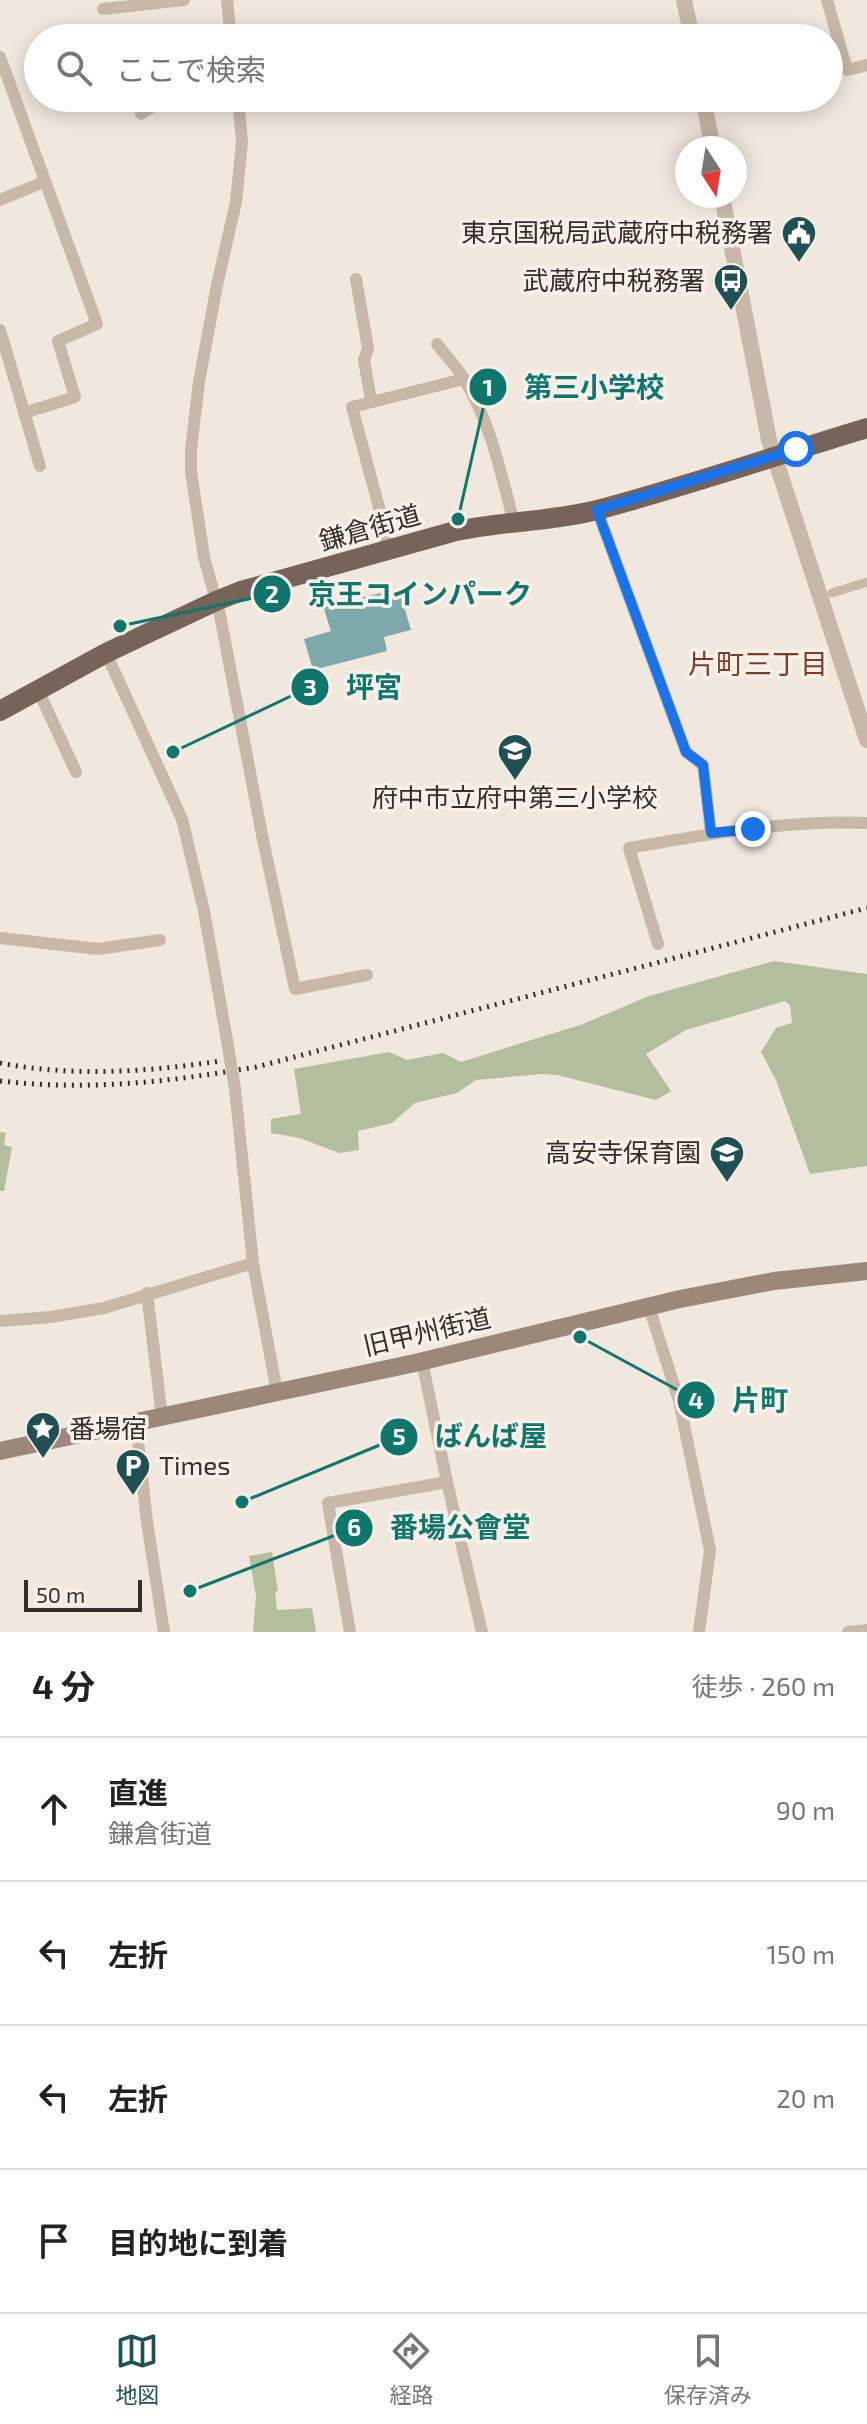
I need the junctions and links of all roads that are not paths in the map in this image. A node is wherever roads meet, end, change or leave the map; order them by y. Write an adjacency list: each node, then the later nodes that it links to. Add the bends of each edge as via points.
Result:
1 (184, 0): 5 (street)
2 (227, 0): 6 (street)
3 (684, 0): 7 (street)
4 (827, 0): 8 (street)
5 (103, 9)
6 (230, 24)
7 (689, 24)
8 (834, 24)
9 (843, 56): 11 (street, via 847,70)
10 (0, 57): 17 (street)
11 (867, 65)
12 (144, 112): 15 (street)
13 (239, 112): 34 (street, via 236,202 199,382 191,449 204,557)
14 (706, 112): 16 (street)
15 (141, 114)
16 (711, 136)
17 (44, 182): 18 (street); 25 (street, via 97,324 58,341 75,397)
18 (0, 200)
19 (724, 208): 27 (street)
20 (356, 279): 24 (street)
21 (0, 330): 25 (street)
22 (437, 344): 23 (street)
23 (464, 379): 24 (street); 30 (street, via 495,448)
24 (371, 400): 31 (street, via 352,407)
25 (24, 413): 28 (street)
26 (867, 428): 27 (main road, 鎌倉街道)
27 (773, 456): 29 (main road, 鎌倉街道); 38 (street)
28 (40, 466)
29 (597, 510): 30 (main road, 鎌倉街道); 41 (street, via 686,752 703,765)
30 (514, 523): 31 (main road, 鎌倉街道, via 452,532)
31 (388, 551): 34 (main road, 鎌倉街道)
32 (867, 582): 33 (street)
33 (832, 593)
34 (216, 601): 35 (main road, 鎌倉街道); 45 (street, via 295,989)
35 (106, 653): 36 (main road, 鎌倉街道); 46 (street, bridge, via 182,819 235,1089)
36 (38, 690): 37 (main road, 鎌倉街道); 39 (street)
37 (0, 711)
38 (867, 740)
39 (76, 772)
40 (867, 823): 41 (street)
41 (711, 833): 44 (street, via 629,848)
42 (0, 938): 43 (street, via 98,949)
43 (160, 940)
44 (658, 944)
45 (367, 975)
46 (253, 1263): 48 (street); 52 (street)
47 (867, 1271): 49 (main road, 旧甲州街道, via 774,1281)
48 (147, 1293): 50 (street, via 104,1308); 53 (street)
49 (649, 1307): 51 (main road, 旧甲州街道); 61 (street, via 679,1401 710,1550)
50 (0, 1321)
51 (422, 1361): 52 (main road, 旧甲州街道); 56 (street)
52 (277, 1392): 53 (main road, 旧甲州街道)
53 (162, 1417): 54 (main road, 旧甲州街道)
54 (136, 1423): 55 (main road, 旧甲州街道); 58 (street)
55 (0, 1451)
56 (447, 1482): 59 (street, via 328,1503); 60 (street)
57 (867, 1630): 62 (street)
58 (164, 1632)
59 (350, 1632)
60 (482, 1632)
61 (699, 1632)
62 (848, 1632)

